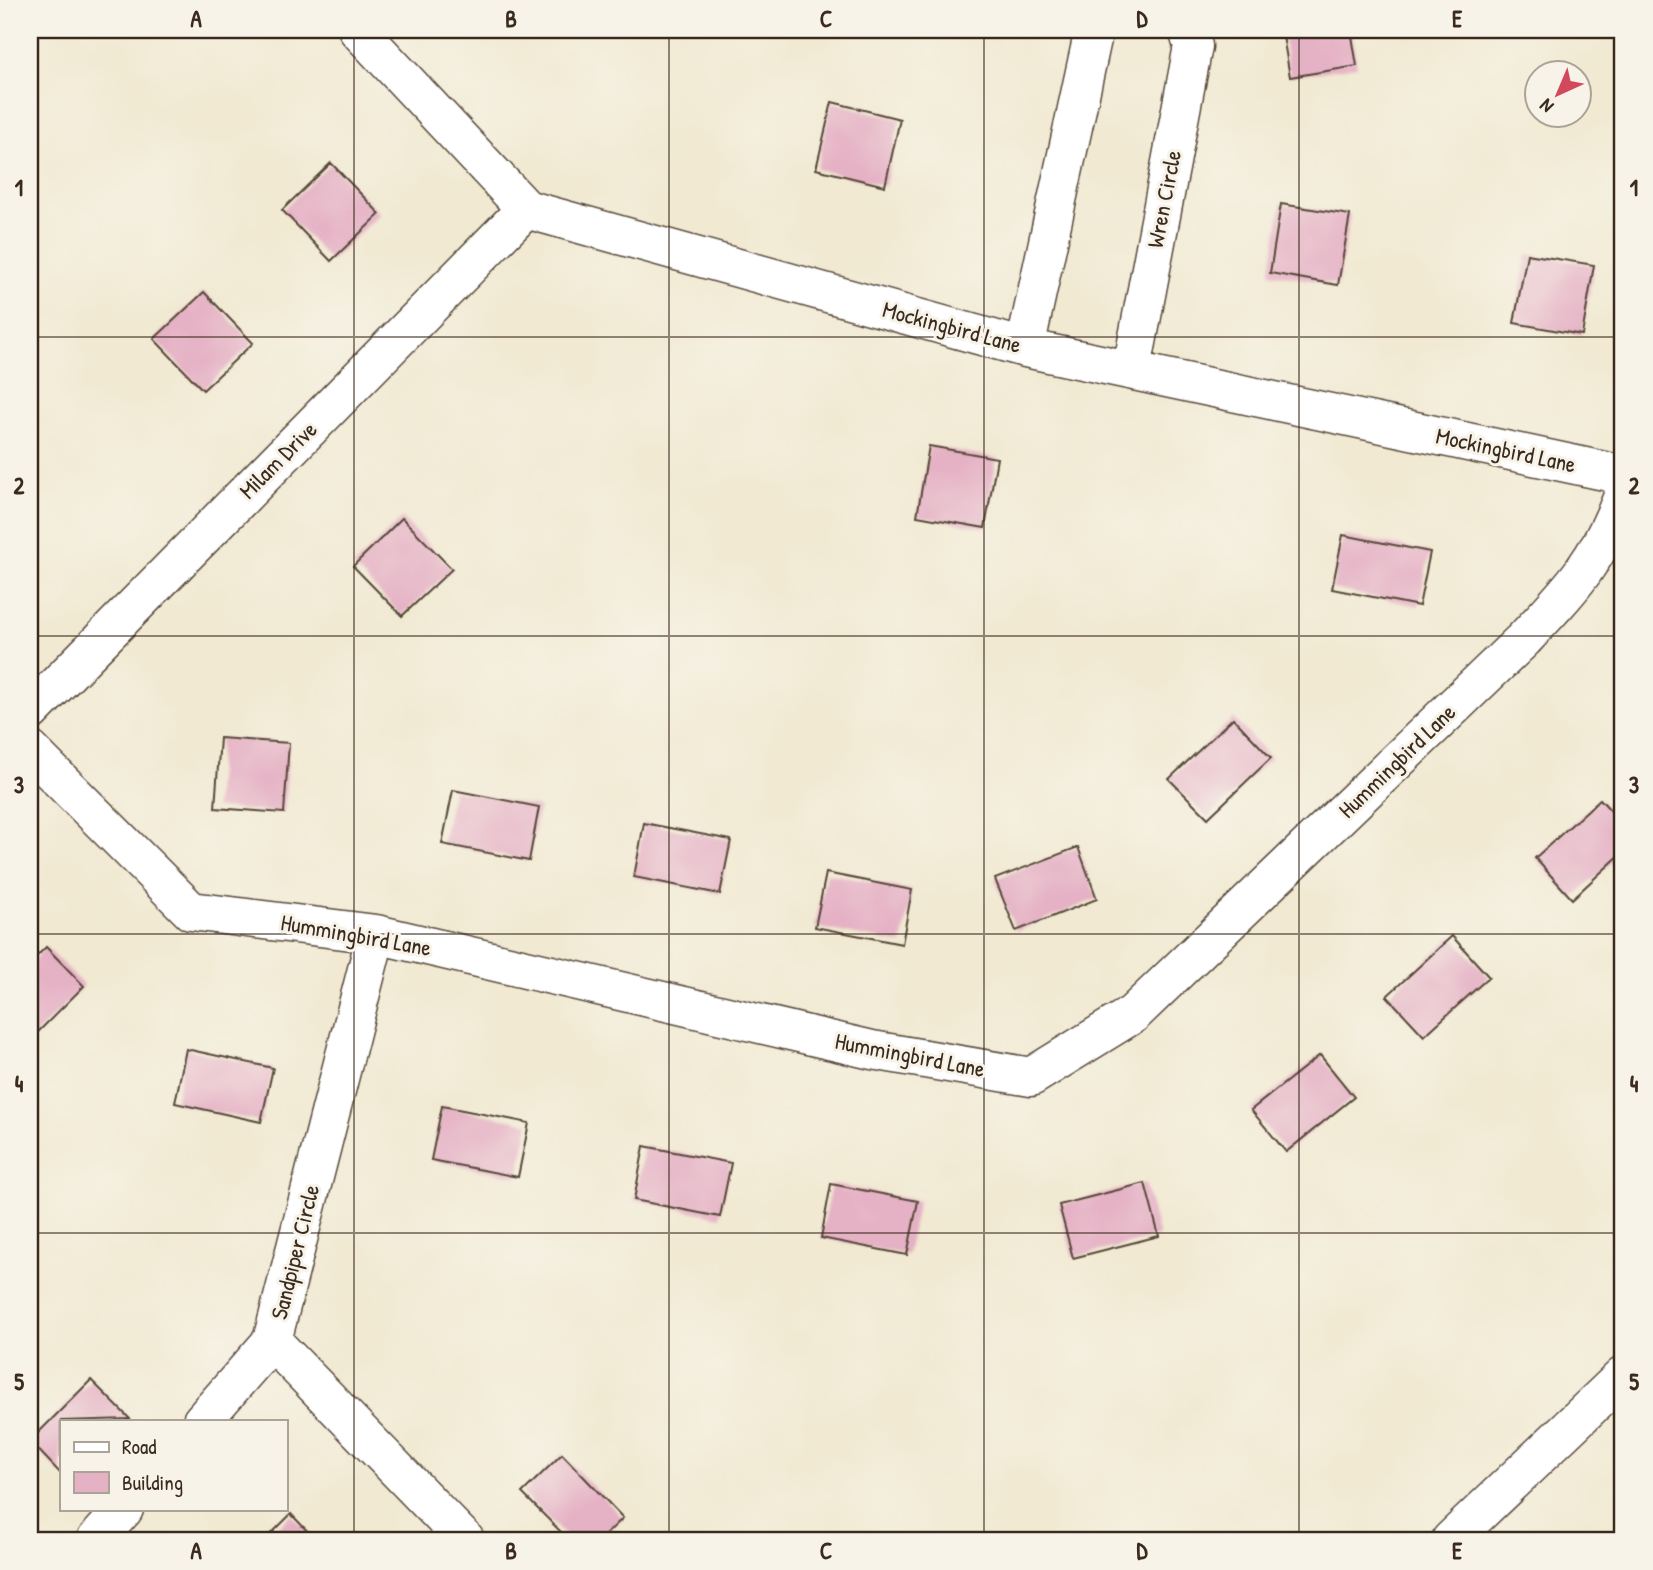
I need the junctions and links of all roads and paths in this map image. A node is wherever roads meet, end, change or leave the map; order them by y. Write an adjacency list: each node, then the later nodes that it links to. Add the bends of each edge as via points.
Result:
1 (358, 30): 4 (street)
2 (1094, 30): 5 (street)
3 (1188, 30): 6 (street, Wren Circle, via 1193,46)
4 (526, 209): 5 (street, Mockingbird Lane); 9 (street, Milam Drive)
5 (1025, 348): 6 (street, Mockingbird Lane)
6 (1132, 369): 7 (street, Mockingbird Lane)
7 (1623, 475)
8 (1623, 496): 11 (street, Hummingbird Lane, via 1606,539 1578,582 1524,639 1133,1014 1031,1077 872,1050)
9 (30, 712)
10 (30, 750): 11 (street, Hummingbird Lane, via 191,911)
11 (376, 934): 12 (street, Sandpiper Circle)
12 (272, 1341): 14 (street); 17 (street, Sandpiper Circle)
13 (1623, 1376): 18 (street)
14 (203, 1420)
15 (123, 1510): 16 (street)
16 (96, 1540)
17 (465, 1540)
18 (1451, 1540)

